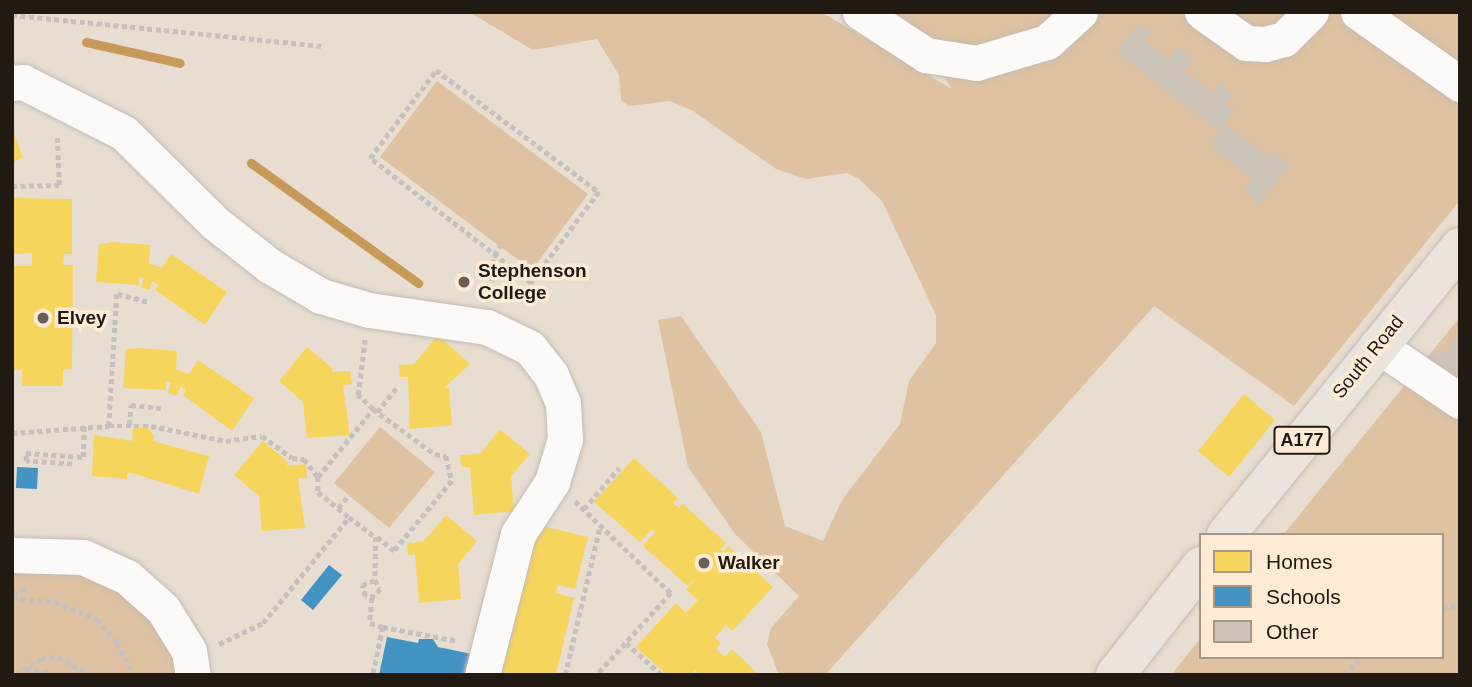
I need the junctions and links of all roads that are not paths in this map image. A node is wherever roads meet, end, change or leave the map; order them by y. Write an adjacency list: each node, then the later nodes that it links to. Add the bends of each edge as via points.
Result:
1 (860, 12): 2 (street, via 926,55 976,63 1047,42)
2 (1080, 12)
3 (1202, 12): 4 (street, via 1245,43 1265,44 1284,39)
4 (1311, 12)
5 (1358, 12): 7 (street)
6 (12, 83): 14 (street, via 23,82 124,133 215,223 270,266 321,296 369,310 487,327 530,348 551,375 563,403 565,439 552,482 518,534)
7 (1460, 84)
8 (1460, 247): 9 (main road, South Road / A177)
9 (1377, 345): 10 (street); 11 (main road, South Road / A177)
10 (1460, 401)
11 (1228, 533)
12 (12, 555): 15 (street, via 83,557 127,577 163,609)
13 (1199, 569): 16 (main road)
14 (485, 661)
15 (192, 666)
16 (1115, 675)

